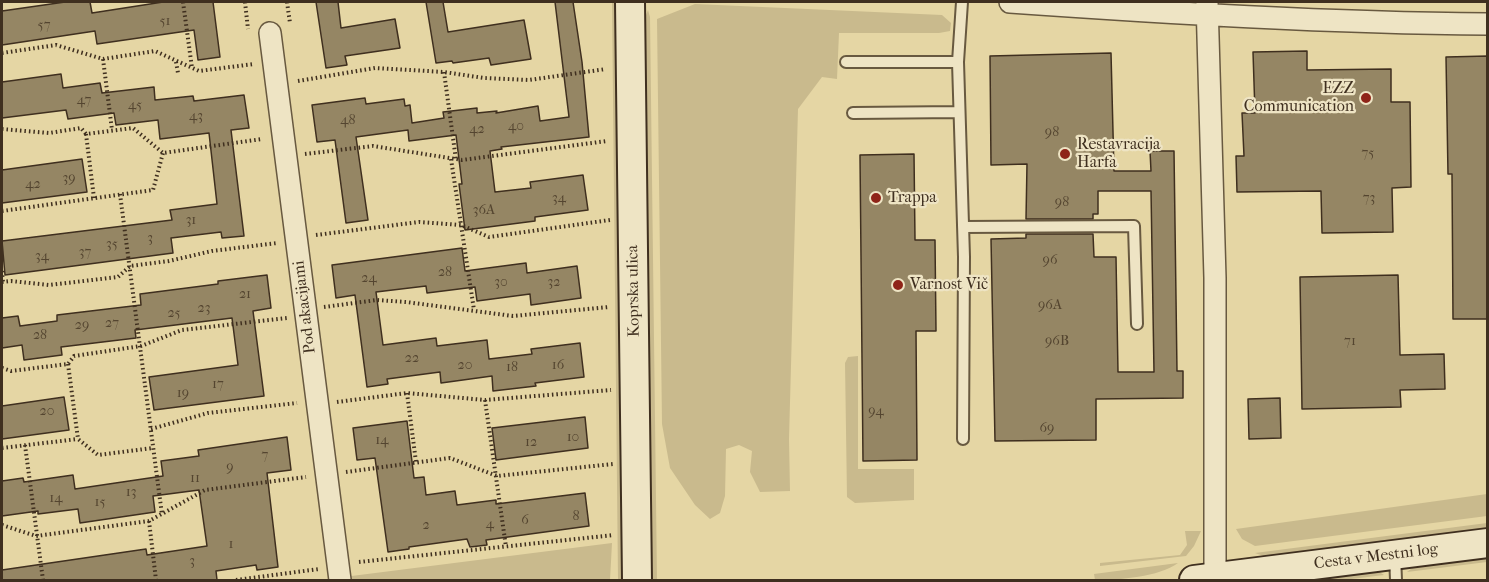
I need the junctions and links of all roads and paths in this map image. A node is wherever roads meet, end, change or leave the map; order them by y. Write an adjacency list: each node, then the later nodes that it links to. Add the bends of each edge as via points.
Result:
1 (183, 2): 14 (path)
2 (630, 2): 63 (street, Koprska ulica)
3 (962, 2): 13 (lane)
4 (1010, 2): 5 (street)
5 (1207, 9): 6 (street, via 1400,23); 59 (street, via 1215,278)
6 (1488, 24)
7 (270, 33): 11 (street, Pod akacijami)
8 (2, 53): 9 (path, via 56,45)
9 (103, 59): 10 (path, via 155,51); 22 (path)
10 (176, 61): 14 (path); 17 (path)
11 (274, 62): 14 (path, via 199,71); 18 (street, Pod akacijami)
12 (846, 62): 13 (lane)
13 (958, 62): 19 (lane)
14 (192, 68)
15 (609, 69): 16 (path, via 529,80)
16 (444, 72): 18 (path, via 375,68); 27 (path)
17 (178, 73)
18 (277, 84): 25 (street, Pod akacijami)
19 (959, 112): 20 (lane); 31 (lane)
20 (853, 113)
21 (2, 129): 23 (path, via 49,133 81,128)
22 (112, 130): 23 (path); 26 (path, via 133,128)
23 (86, 134): 29 (path)
24 (610, 141): 27 (path)
25 (285, 146): 26 (path); 27 (path, via 373,146); 36 (street, Pod akacijami)
26 (164, 153): 28 (path, via 153,190)
27 (453, 159): 35 (path)
28 (120, 194): 29 (path); 38 (path)
29 (94, 198): 30 (path)
30 (2, 211)
31 (963, 227): 37 (lane, via 1134,226); 47 (lane)
32 (2, 271): 33 (path)
33 (3, 282)
34 (613, 306): 35 (path, via 513,316)
35 (474, 310): 36 (path, via 377,300)
36 (305, 312): 38 (path, via 182,330); 44 (street, Pod akacijami)
37 (1137, 324)
38 (141, 346): 39 (path, via 75,356); 45 (path)
39 (68, 364): 40 (path, via 10,371); 46 (path)
40 (2, 368)
41 (614, 390): 43 (path)
42 (408, 393): 43 (path); 44 (path); 51 (path)
43 (485, 400): 56 (path)
44 (317, 404): 45 (path, via 301,402 208,413); 58 (street, Pod akacijami)
45 (151, 429): 50 (path)
46 (78, 439): 48 (path); 50 (path, via 98,455)
47 (963, 439)
48 (25, 445): 49 (path); 60 (path)
49 (2, 448)
50 (153, 448): 52 (path)
51 (416, 462)
52 (162, 516)
53 (149, 522): 61 (path)
54 (615, 534): 56 (path)
55 (1488, 543): 57 (street, Cesta v Mestni log)
56 (506, 547): 58 (path)
57 (1395, 567): 59 (street, Cesta v Mestni log)
58 (339, 573): 62 (path)
59 (1204, 579)
60 (43, 580)
61 (156, 580)
62 (236, 580)
63 (637, 580)

